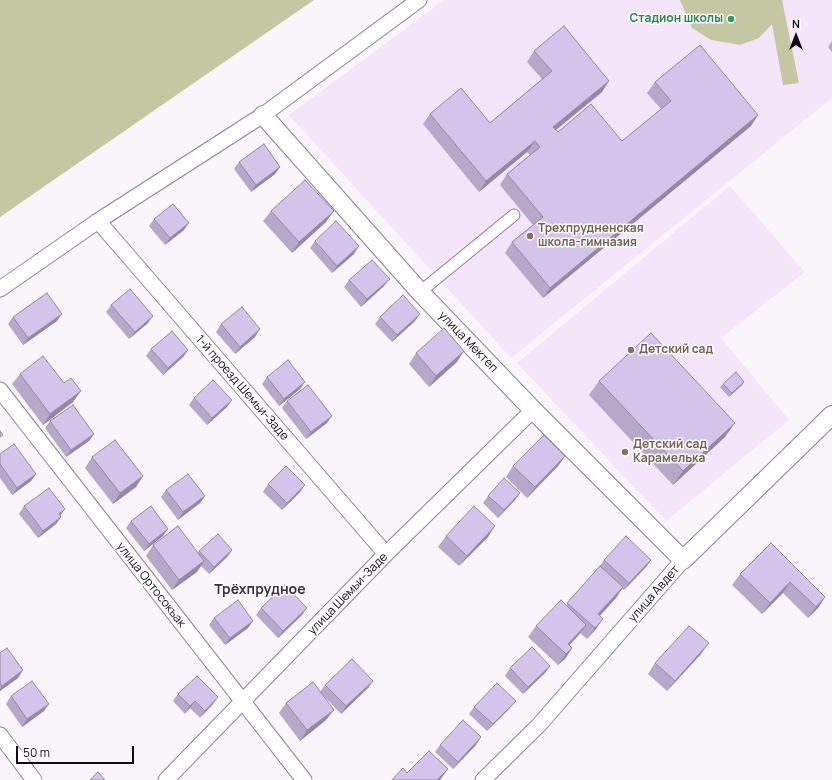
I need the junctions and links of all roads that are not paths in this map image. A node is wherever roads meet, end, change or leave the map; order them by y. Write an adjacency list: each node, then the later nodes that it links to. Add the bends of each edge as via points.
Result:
1 (419, 0): 2 (street)
2 (263, 115): 4 (street); 6 (street, улица Мектеп)
3 (514, 215): 6 (street)
4 (98, 221): 5 (street); 10 (street, 1-й проезд Шемьи-Заде)
5 (0, 289)
6 (420, 292): 8 (street, улица Мектеп)
7 (0, 390): 12 (street, улица Ортосокъак)
8 (533, 410): 10 (street, улица Шемьи-Заде); 11 (street, улица Мектеп)
9 (832, 415): 11 (street, улица Авдет)
10 (386, 554): 12 (street, улица Шемьи-Заде)
11 (683, 560): 17 (street, улица Авдет, via 539,725)
12 (243, 703): 15 (street, улица Шемьи-Заде); 16 (street, улица Ортосокъак)
13 (0, 735): 14 (street)
14 (34, 780)
15 (166, 780)
16 (304, 780)
17 (483, 780)

